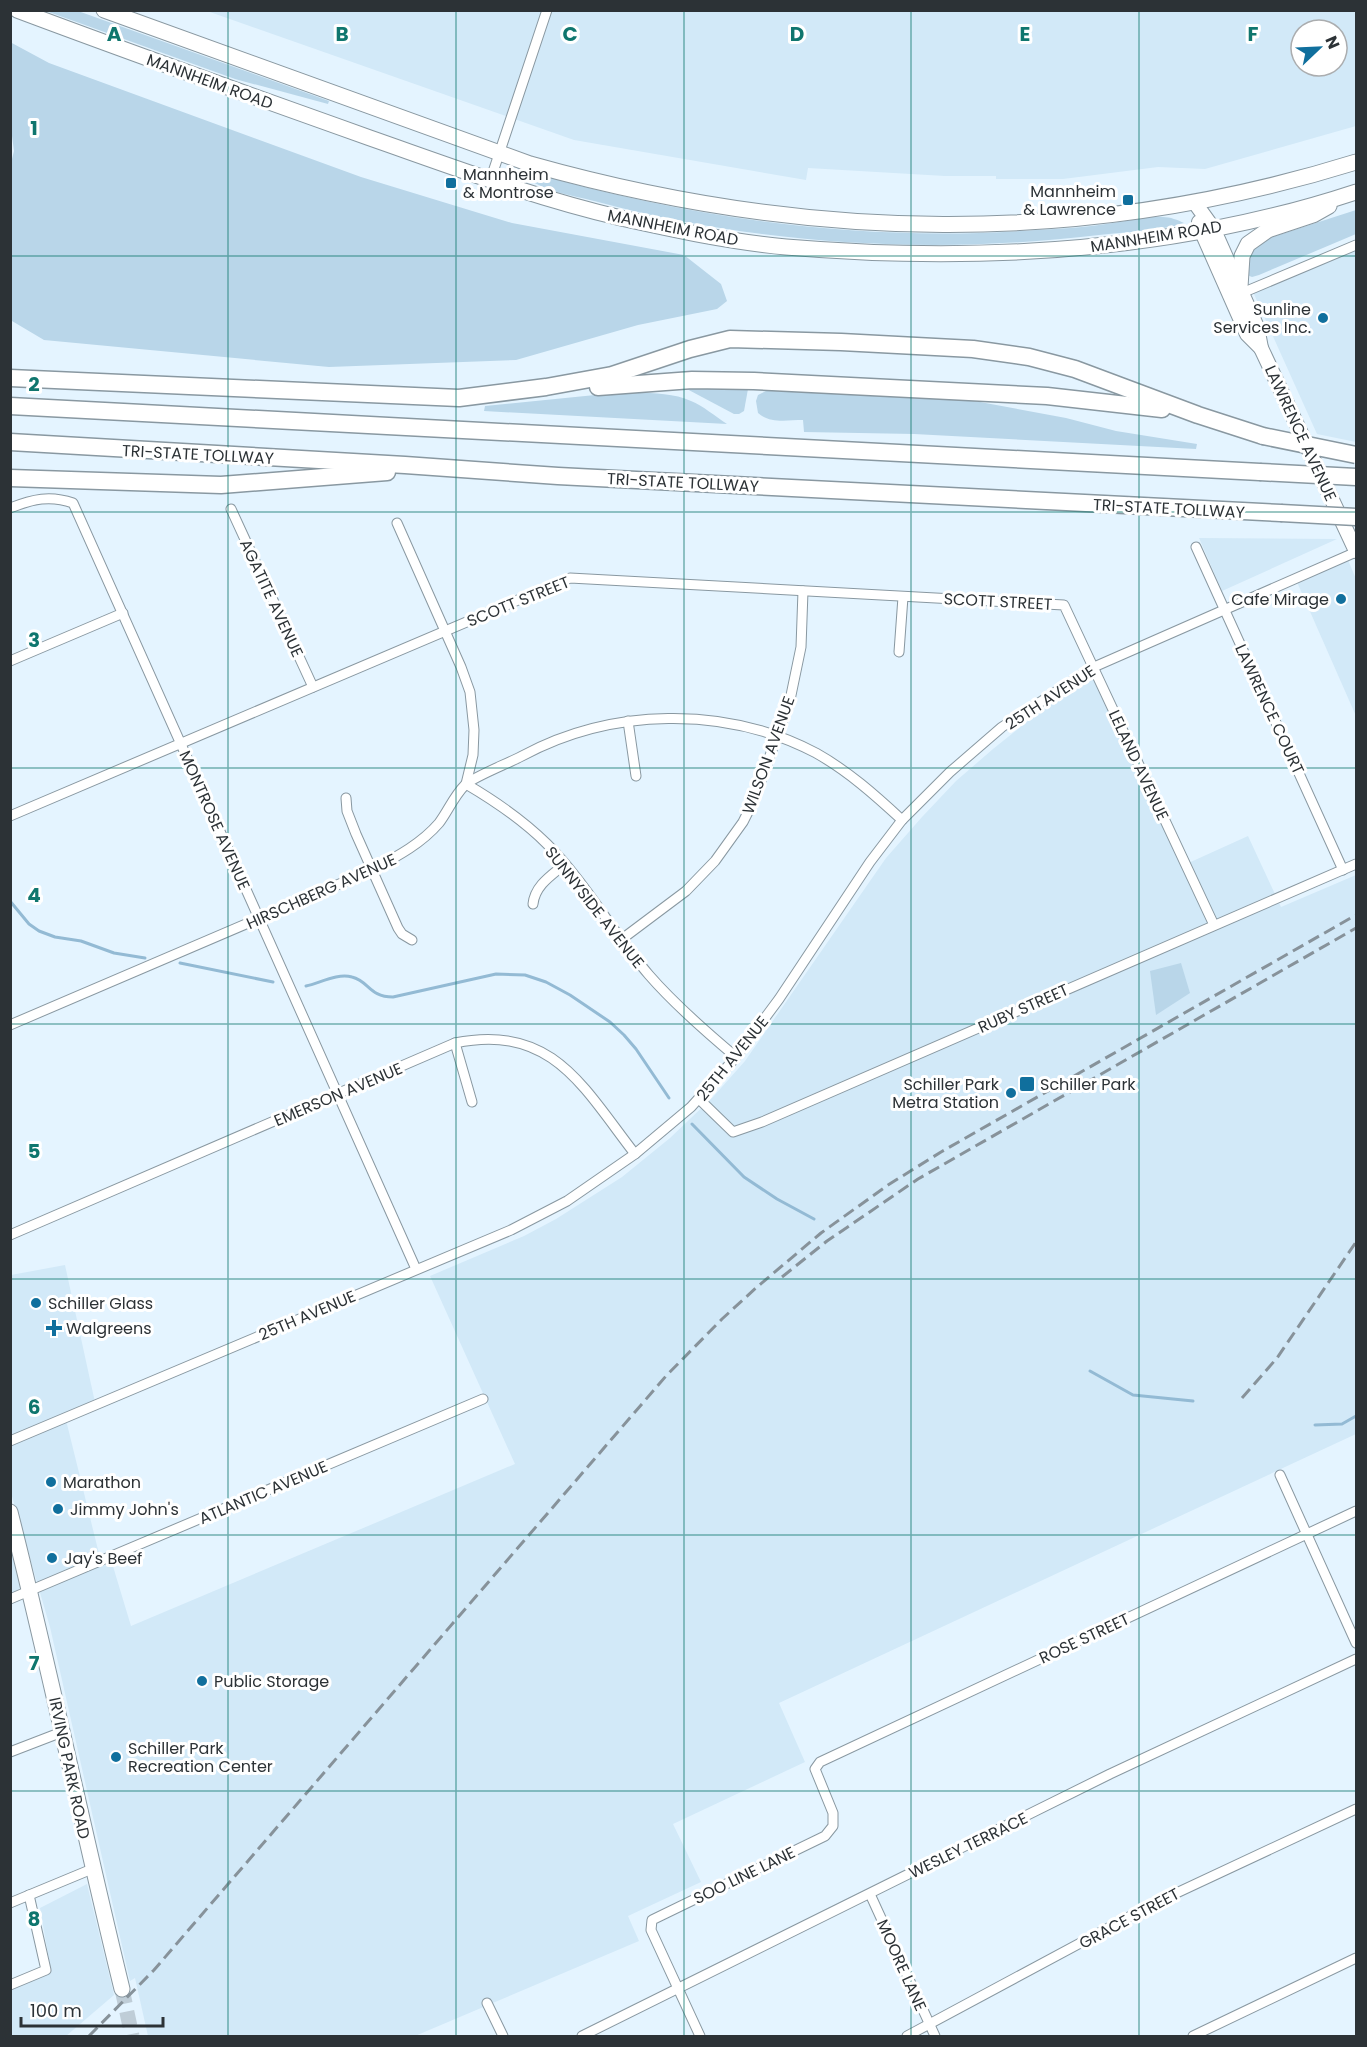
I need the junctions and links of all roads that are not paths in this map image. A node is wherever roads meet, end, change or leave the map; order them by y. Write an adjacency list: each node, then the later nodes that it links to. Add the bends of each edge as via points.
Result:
1 (17, 10): 6 (main road, MANNHEIM ROAD)
2 (104, 10): 4 (main road, MANNHEIM ROAD)
3 (547, 10): 4 (street)
4 (500, 154): 6 (street); 8 (main road, MANNHEIM ROAD, via 588,180 727,209 832,221 912,225 1027,223)
5 (1356, 162): 8 (main road, MANNHEIM ROAD)
6 (490, 181): 9 (main road, MANNHEIM ROAD, via 621,218 783,247 874,252 1024,251 1118,243)
7 (1353, 194): 9 (main road, MANNHEIM ROAD); 11 (main road, via 1313,215 1268,230 1248,244 1242,256)
8 (1195, 203): 9 (main road, LAWRENCE AVENUE)
9 (1207, 229): 11 (main road, LAWRENCE AVENUE); 12 (main road, LAWRENCE AVENUE, via 1247,334)
10 (1356, 245): 11 (street)
11 (1241, 290): 12 (main road, LAWRENCE AVENUE, via 1257,327)
12 (1261, 348): 29 (main road, LAWRENCE AVENUE)
13 (10, 370): 15 (highway, via 115,376)
14 (10, 378): 15 (highway)
15 (140, 383): 16 (highway)
16 (478, 396): 18 (highway, via 500,399 632,383 732,380 1047,396); 18 (highway, via 612,375 690,349 730,339 749,339 973,349 1029,357 1075,369)
17 (10, 406): 23 (highway, bridge)
18 (1198, 415): 20 (highway, bridge, via 1263,436)
19 (10, 442): 21 (highway, TRI-STATE TOLLWAY)
20 (1356, 455)
21 (442, 468): 22 (highway, via 221,485); 26 (highway, TRI-STATE TOLLWAY, bridge)
22 (10, 477)
23 (1356, 477)
24 (10, 508): 34 (street, MONTROSE AVENUE, via 50,497 73,503)
25 (231, 509): 39 (street, AGATITE AVENUE)
26 (1356, 517)
27 (397, 523): 35 (street)
28 (1196, 547): 33 (street, LAWRENCE COURT)
29 (1356, 552): 33 (street, 25TH AVENUE)
30 (803, 591): 31 (street, SCOTT STREET); 35 (street, SCOTT STREET, via 576,578); 41 (street, WILSON AVENUE, via 797,671)
31 (903, 597): 32 (street, SCOTT STREET); 36 (street)
32 (1064, 605): 38 (street, LELAND AVENUE)
33 (1224, 609): 38 (street, 25TH AVENUE); 51 (street, LAWRENCE COURT)
34 (123, 613): 37 (street); 42 (street, MONTROSE AVENUE)
35 (446, 632): 39 (street, SCOTT STREET); 44 (street, via 470,692 473,710 473,755)
36 (899, 652)
37 (10, 661)
38 (1094, 667): 47 (street, 25TH AVENUE, via 1002,727); 54 (street, LELAND AVENUE)
39 (313, 687): 42 (street, SCOTT STREET)
40 (628, 721): 41 (street, HIRSCHBERG AVENUE, via 704,720); 43 (street); 44 (street, HIRSCHBERG AVENUE, via 561,738)
41 (777, 736): 47 (street, HIRSCHBERG AVENUE, via 816,753 856,778); 55 (street, WILSON AVENUE, via 754,800 730,842 686,891)
42 (181, 744): 46 (street, SCOTT STREET); 53 (street, MONTROSE AVENUE)
43 (636, 776)
44 (466, 784): 48 (street, SUNNYSIDE AVENUE, via 510,812); 50 (street, HIRSCHBERG AVENUE, via 439,823 407,851)
45 (346, 798): 50 (street, via 347,811)
46 (10, 816)
47 (902, 820): 59 (street, 25TH AVENUE)
48 (565, 864): 52 (street, via 540,885); 55 (street, SUNNYSIDE AVENUE)
49 (1356, 864): 51 (street, RUBY STREET)
50 (372, 870): 53 (street, HIRSCHBERG AVENUE); 56 (street, via 398,928)
51 (1343, 870): 54 (street, RUBY STREET)
52 (533, 904)
53 (260, 919): 57 (street, HIRSCHBERG AVENUE); 60 (street, MONTROSE AVENUE)
54 (1214, 925): 61 (street, RUBY STREET, via 733,1132)
55 (622, 939): 59 (street, SUNNYSIDE AVENUE, via 672,1000)
56 (412, 940)
57 (10, 1025)
58 (455, 1043): 60 (street, EMERSON AVENUE); 62 (street); 63 (street, EMERSON AVENUE, via 510,1040 550,1056 572,1074)
59 (735, 1057): 61 (street, 25TH AVENUE)
60 (338, 1095): 64 (street, EMERSON AVENUE); 65 (street, MONTROSE AVENUE)
61 (699, 1099): 63 (street, 25TH AVENUE)
62 (472, 1102)
63 (635, 1154): 65 (street, 25TH AVENUE, via 567,1201 510,1230)
64 (10, 1235)
65 (416, 1269): 67 (street, 25TH AVENUE)
66 (483, 1399): 72 (street, ATLANTIC AVENUE)
67 (10, 1441)
68 (1280, 1475): 71 (street)
69 (1356, 1511): 71 (street, ROSE STREET)
70 (10, 1512): 72 (main road, IRVING PARK ROAD)
71 (1307, 1534): 74 (street); 79 (street, ROSE STREET, via 820,1762 815,1769 833,1813)
72 (30, 1591): 73 (street, ATLANTIC AVENUE); 76 (main road, IRVING PARK ROAD)
73 (10, 1599)
74 (1356, 1643)
75 (1356, 1659): 81 (street, WESLEY TERRACE, via 1110,1774)
76 (62, 1732): 77 (street); 80 (main road, IRVING PARK ROAD)
77 (10, 1752)
78 (1356, 1809): 89 (street, GRACE STREET, via 1152,1904)
79 (833, 1826): 87 (street, SOO LINE LANE, via 825,1836 652,1920 651,1930)
80 (92, 1869): 82 (street); 86 (main road, IRVING PARK ROAD)
81 (870, 1894): 87 (street, WESLEY TERRACE); 89 (street, MOORE LANE)
82 (29, 1895): 83 (street); 85 (street, via 46,1970)
83 (10, 1903)
84 (1356, 1958): 95 (street)
85 (10, 1985)
86 (122, 1989)
87 (678, 1989): 91 (street, WESLEY TERRACE); 92 (street)
88 (487, 2003): 90 (street)
89 (929, 2025): 93 (street, GRACE STREET); 94 (street, MOORE LANE)
90 (503, 2037)
91 (582, 2037)
92 (700, 2037)
93 (907, 2037)
94 (934, 2037)
95 (1194, 2037)

